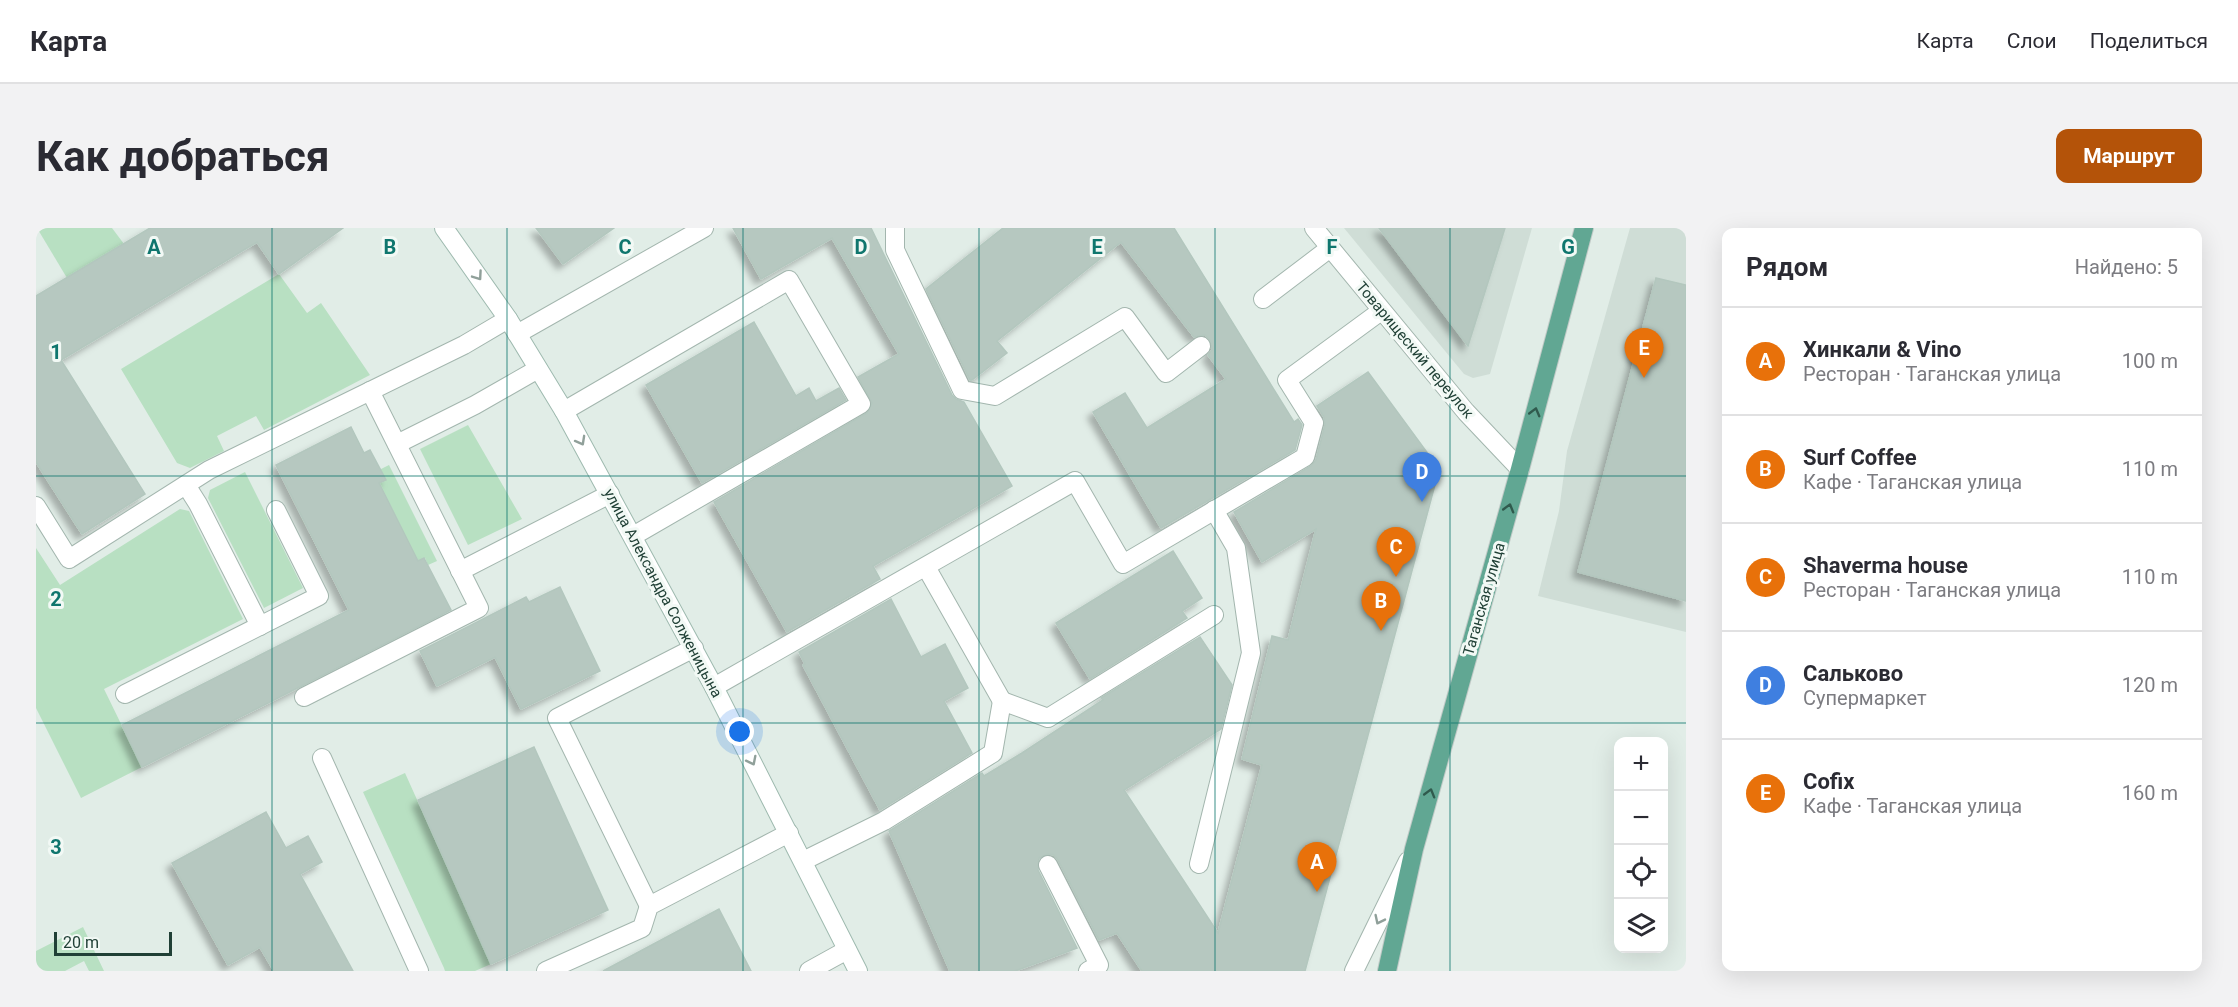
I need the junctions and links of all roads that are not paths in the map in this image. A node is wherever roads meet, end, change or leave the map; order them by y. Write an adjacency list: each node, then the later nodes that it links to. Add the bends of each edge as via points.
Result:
1 (444, 228): 9 (main road, улица Александра Солженицына, one-way to 9)
2 (704, 228): 9 (main road)
3 (895, 228): 10 (main road, via 895,250 962,390 995,396 1125,317 1166,373)
4 (1314, 228): 6 (main road, Товарищеский переулок)
5 (1584, 228): 15 (main road, Таганская улица, one-way to 5)
6 (1330, 248): 7 (main road); 8 (main road, Товарищеский переулок)
7 (1263, 299)
8 (1381, 311): 15 (main road, Товарищеский переулок); 20 (main road, via 1287,380 1314,423 1305,457)
9 (513, 327): 11 (main road, улица Александра Солженицына); 12 (main road, via 464,345)
10 (1201, 346)
11 (538, 369): 13 (main road, улица Александра Солженицына); 14 (main road)
12 (370, 391): 14 (main road); 16 (main road)
13 (564, 411): 17 (main road, улица Александра Солженицына, one-way to 17); 21 (main road, via 789,280 861,404)
14 (397, 444): 23 (main road)
15 (1520, 469): 33 (main road, Таганская улица, one-way to 15)
16 (186, 485): 18 (main road, via 69,559); 25 (main road)
17 (610, 494): 21 (main road, улица Александра Солженицына); 23 (main road)
18 (36, 506)
19 (276, 510): 25 (main road, via 319,596)
20 (1214, 510): 22 (main road, via 1123,564 1075,481); 35 (main road, via 1236,548 1251,653)
21 (633, 536): 26 (main road, улица Александра Солженицына)
22 (926, 567): 27 (main road); 30 (main road)
23 (460, 571): 29 (main road, via 479,608)
24 (1214, 615): 30 (main road, via 1048,718)
25 (260, 626): 28 (main road)
26 (694, 648): 27 (main road, улица Александра Солженицына); 37 (main road, via 557,718)
27 (714, 687): 32 (main road, улица Александра Солженицына, one-way to 32)
28 (125, 694)
29 (304, 697)
30 (1002, 701): 34 (main road, via 993,753 884,821)
31 (322, 758): 39 (main road)
32 (789, 832): 34 (main road, улица Александра Солженицына); 37 (main road)
33 (1414, 849): 44 (main road, one-way to 44); 45 (main road, Таганская улица)
34 (803, 861): 38 (main road, улица Александра Солженицына)
35 (1198, 864)
36 (1048, 865): 43 (main road, via 1099,965)
37 (649, 906): 40 (main road, via 642,928)
38 (847, 950): 41 (main road); 42 (main road, улица Александра Солженицына)
39 (419, 971)
40 (546, 971)
41 (809, 971)
42 (858, 971)
43 (1088, 971)
44 (1354, 971)
45 (1386, 971)

